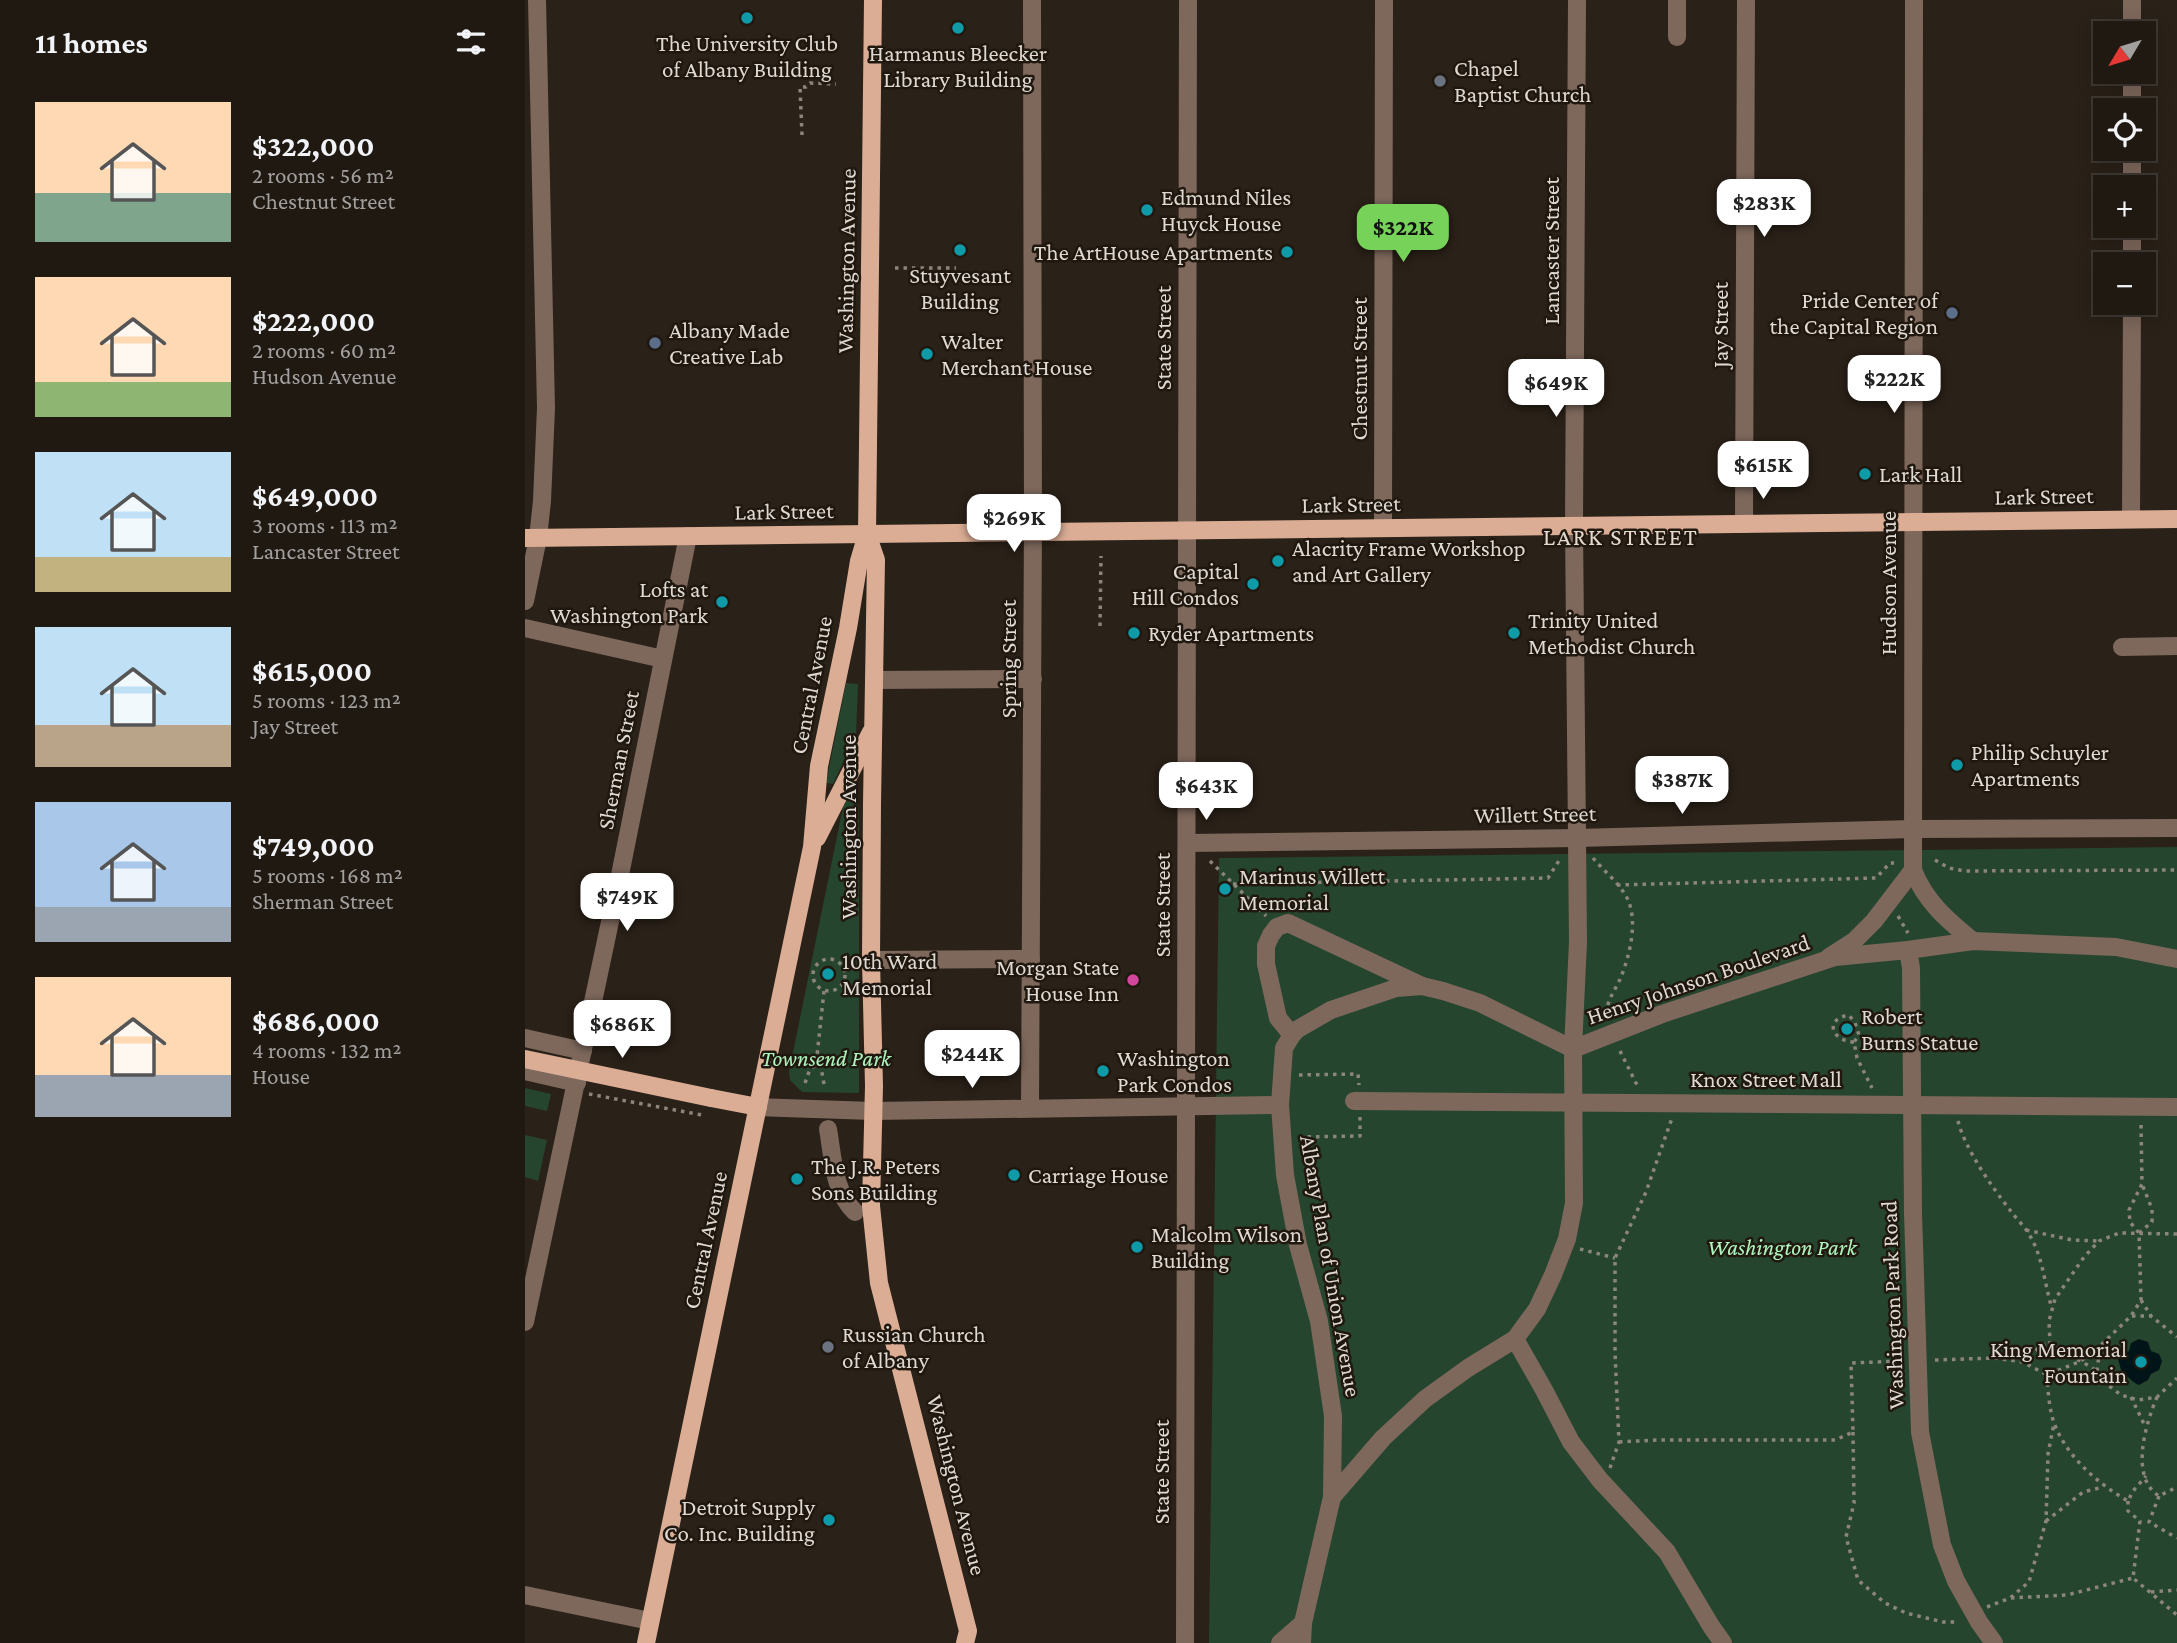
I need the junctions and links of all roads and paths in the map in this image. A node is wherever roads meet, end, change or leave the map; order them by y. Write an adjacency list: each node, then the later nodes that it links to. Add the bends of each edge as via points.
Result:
1 (537, 0): 28 (street, via 547,408 542,501)
2 (873, 0): 26 (main road, Washington Avenue)
3 (1032, 0): 25 (street, Spring Street)
4 (1188, 0): 24 (street, State Street)
5 (1384, 0): 23 (street, Chestnut Street)
6 (1577, 0): 22 (street, Lancaster Street)
7 (1677, 0): 12 (street)
8 (1746, 0): 21 (street, Jay Street)
9 (1914, 0): 20 (street, Hudson Avenue)
10 (2133, 0): 11 (street)
11 (2132, 21)
12 (1677, 37)
13 (835, 84): 14 (path, via 800,87)
14 (802, 135)
15 (895, 268): 16 (path)
16 (956, 268)
17 (2132, 315): 18 (street)
18 (2131, 519): 19 (main road, Lark Street); 20 (main road, Lark Street)
19 (2177, 519)
20 (1912, 522): 21 (main road, Lark Street); 40 (street, Hudson Avenue)
21 (1744, 524): 22 (main road, Lark Street)
22 (1574, 526): 23 (main road, Lark Street); 41 (street, Lancaster Street)
23 (1383, 528): 24 (main road, Lark Street)
24 (1187, 530): 25 (main road, Lark Street); 42 (street, State Street)
25 (1033, 532): 26 (main road, Lark Street); 36 (street, Spring Street)
26 (867, 534): 27 (main road, Lark Street); 37 (main road, Washington Avenue, via 876,560); 43 (main road, Central Avenue, via 819,766)
27 (688, 536): 28 (main road, Lark Street); 35 (street, Sherman Street)
28 (532, 538): 30 (street)
29 (1101, 556): 31 (path)
30 (525, 601)
31 (1100, 626)
32 (525, 628): 35 (street)
33 (2177, 646): 34 (street)
34 (2122, 647)
35 (663, 659): 70 (street, Sherman Street)
36 (1024, 679): 37 (street); 59 (street, Spring Street)
37 (874, 680): 38 (main road, Washington Avenue)
38 (873, 730): 43 (main road, Central Avenue); 61 (main road, Washington Avenue)
39 (2177, 828): 40 (street, Willett Street)
40 (1913, 829): 41 (street, Willett Street); 49 (street)
41 (1577, 838): 42 (street, Willett Street); 69 (street)
42 (1187, 843): 82 (street, State Street)
43 (812, 847): 87 (main road, Central Avenue)
44 (1562, 855): 52 (path, via 1548,878)
45 (1591, 855): 53 (path)
46 (1935, 860): 50 (path, via 1964,871)
47 (1210, 861): 52 (path)
48 (1894, 863): 51 (path)
49 (1913, 870): 57 (street, via 1937,911); 62 (street, via 1874,921 1853,941)
50 (2177, 870)
51 (1876, 878): 53 (path); 54 (path)
52 (1233, 884): 56 (path)
53 (1617, 885): 65 (path, via 1631,910 1632,931)
54 (1882, 886)
55 (1896, 911): 58 (path)
56 (1277, 927): 63 (street, via 1288,923); 66 (street, via 1266,946 1266,964 1277,1018)
57 (1973, 941): 58 (street, Henry Johnson Boulevard); 60 (street, Henry Johnson Boulevard, via 2116,947)
58 (1909, 943): 62 (street, Henry Johnson Boulevard); 85 (street, Washington Park Road)
59 (1031, 959): 61 (street); 90 (street, Spring Street)
60 (2177, 959)
61 (871, 960): 91 (main road, Washington Avenue)
62 (1816, 964): 69 (street, Henry Johnson Boulevard, via 1662,1014)
63 (1422, 986): 66 (street, Henry Johnson Boulevard, via 1396,988 1354,1001 1311,1020); 69 (street, Henry Johnson Boulevard, via 1480,1003)
64 (824, 991): 64 (path, via 815,983 813,971 829,958 845,971 840,988); 73 (path)
65 (1606, 1019)
66 (1291, 1035): 83 (street, via 1284,1048)
67 (525, 1038): 70 (street)
68 (1853, 1042): 68 (path, via 1837,1037 1835,1020 1849,1015 1859,1035); 84 (path)
69 (1573, 1049): 79 (street)
70 (583, 1051): 77 (street, Sherman Street)
71 (1620, 1051): 80 (path)
72 (525, 1059): 87 (main road, bridge)
73 (816, 1065): 75 (path); 76 (path)
74 (525, 1071): 77 (street)
75 (805, 1083)
76 (824, 1083)
77 (576, 1087): 92 (path); 106 (street, Sherman Street)
78 (1354, 1101): 79 (street, Knox Street Mall)
79 (1574, 1102): 80 (street, Knox Street Mall); 100 (street, via 1574,1203)
80 (1648, 1103): 81 (street, Knox Street Mall)
81 (1678, 1103): 84 (street, Knox Street Mall); 101 (path, via 1646,1192)
82 (1186, 1105): 83 (street); 90 (street); 145 (street, State Street)
83 (1280, 1105): 128 (street, Albany Plan of Union Avenue, via 1285,1175 1318,1321 1333,1416)
84 (1882, 1105): 85 (street, Knox Street Mall)
85 (1911, 1105): 86 (street, Knox Street Mall); 111 (street, Washington Park Road)
86 (1954, 1105): 88 (street, Knox Street Mall); 96 (path, via 1969,1148)
87 (758, 1107): 91 (street); 141 (main road, Central Avenue)
88 (2140, 1107): 89 (street, Knox Street Mall); 94 (path)
89 (2177, 1107)
90 (1030, 1108): 91 (street)
91 (873, 1111): 144 (main road, Washington Avenue, via 871,1206 879,1283 968,1631)
92 (710, 1117)
93 (828, 1129): 95 (street, via 837,1181)
94 (2142, 1184): 97 (path, via 2129,1210 2130,1222); 97 (path, via 2152,1222)
95 (855, 1212)
96 (2026, 1230): 99 (path); 103 (path, via 2037,1250)
97 (2139, 1233): 98 (path); 99 (path, via 2119,1233); 102 (path)
98 (2177, 1233)
99 (2099, 1241): 103 (path, via 2055,1299)
100 (1565, 1245): 101 (path); 108 (street, via 1537,1309)
101 (1615, 1258): 122 (path)
102 (2141, 1300): 104 (path); 105 (path)
103 (2052, 1310): 109 (path)
104 (2131, 1316): 105 (path); 110 (path)
105 (2151, 1316): 107 (path)
106 (525, 1322)
107 (2177, 1338)
108 (1515, 1339): 124 (street, via 1571,1442); 128 (street, via 1425,1399 1383,1438)
109 (2050, 1343): 112 (path); 113 (path)
110 (2100, 1346): 112 (path); 114 (path)
111 (1918, 1361): 113 (path, via 1994,1358); 121 (path, via 1851,1363); 140 (street, Washington Park Road, via 1920,1432 1942,1545)
112 (2081, 1361): 114 (path); 115 (path)
113 (2022, 1362): 115 (path)
114 (2097, 1371): 117 (path, via 2121,1395)
115 (2047, 1375): 119 (path)
116 (2177, 1378): 118 (path)
117 (2131, 1397): 118 (path); 120 (path)
118 (2157, 1397): 120 (path)
119 (2054, 1423): 125 (path, via 2063,1442); 130 (path)
120 (2145, 1426): 123 (path)
121 (1853, 1432): 122 (path, via 1835,1440); 140 (path, via 1854,1503 1846,1537 1858,1580 1885,1603 1906,1613 1943,1622)
122 (1619, 1442): 124 (path, via 1612,1464)
123 (2146, 1476): 127 (path); 129 (path)
124 (1600, 1480): 148 (street, via 1667,1552)
125 (2103, 1487): 129 (path); 130 (path, via 2083,1492)
126 (2177, 1487): 127 (path)
127 (2159, 1496): 132 (path)
128 (1332, 1497): 142 (street, Albany Plan of Union Avenue)
129 (2128, 1501): 131 (path, via 2128,1511)
130 (2046, 1521): 138 (path, via 2029,1582)
131 (2140, 1521): 132 (path); 134 (path)
132 (2149, 1522): 133 (path)
133 (2177, 1538)
134 (2133, 1578): 136 (path); 138 (path, via 2067,1595)
135 (2177, 1590): 136 (path)
136 (2150, 1592): 139 (path)
137 (525, 1595): 141 (street)
138 (2010, 1598): 140 (path)
139 (2177, 1615)
140 (1976, 1616): 149 (street, Washington Park Road)
141 (650, 1621): 143 (main road, Central Avenue)
142 (1303, 1623): 146 (street); 147 (street, Albany Plan of Union Avenue)
143 (646, 1643)
144 (965, 1643)
145 (1185, 1643)
146 (1280, 1643)
147 (1302, 1643)
148 (1723, 1643)
149 (1994, 1643)

